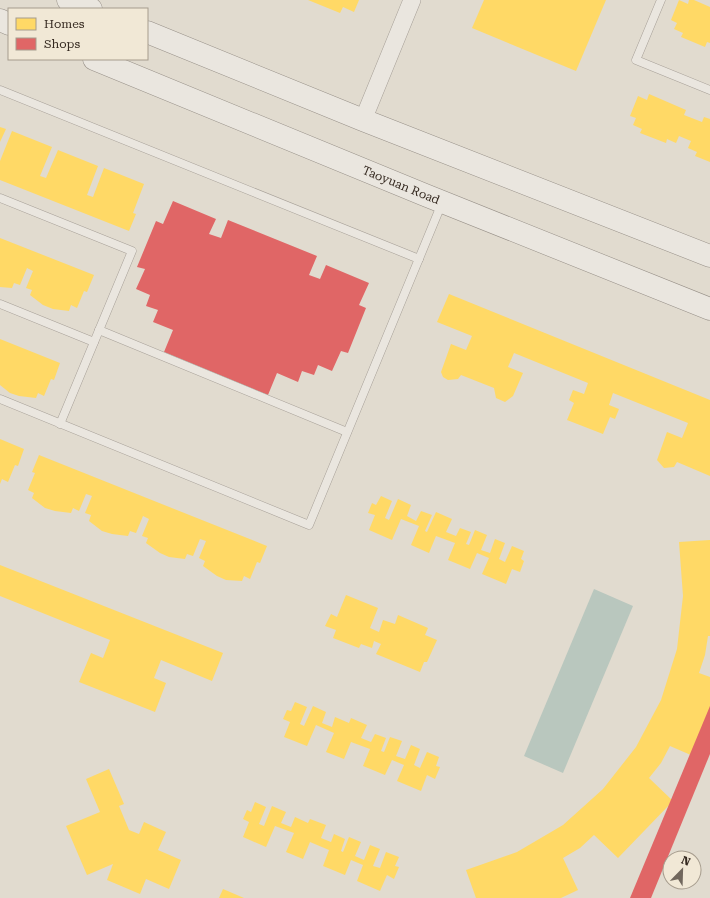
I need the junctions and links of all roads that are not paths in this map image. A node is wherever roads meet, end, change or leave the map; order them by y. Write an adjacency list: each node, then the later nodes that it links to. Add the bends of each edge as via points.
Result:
1 (68, 0): 4 (main road)
2 (412, 0): 9 (street)
3 (661, 0): 8 (lane, via 636,60)
4 (88, 8)
5 (148, 32): 9 (main road)
6 (96, 60): 11 (main road, Taoyuan Road)
7 (0, 90): 13 (lane)
8 (710, 90)
9 (363, 120): 12 (main road)
10 (0, 198): 16 (lane, via 132,251)
11 (442, 202): 13 (lane); 15 (main road, Taoyuan Road)
12 (710, 256)
13 (419, 259): 20 (lane)
14 (0, 304): 17 (lane)
15 (710, 309)
16 (99, 330): 17 (lane); 20 (lane)
17 (94, 342): 19 (lane)
18 (0, 399): 19 (lane)
19 (60, 424): 20 (lane, via 309,525)
20 (347, 432)

